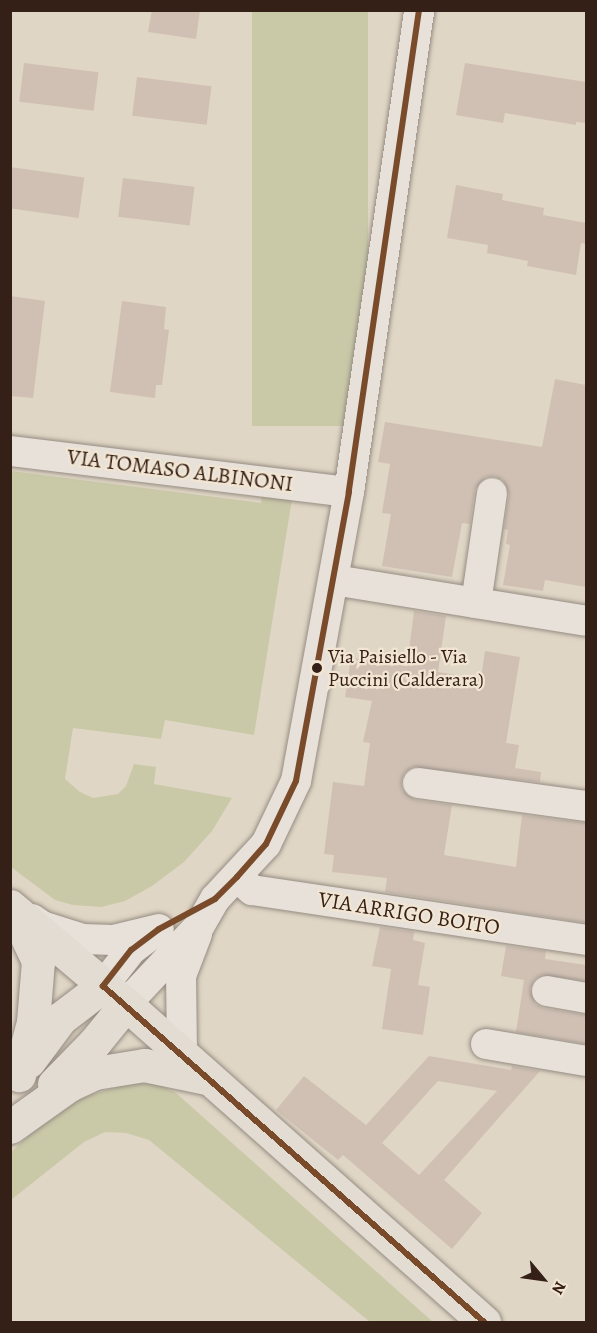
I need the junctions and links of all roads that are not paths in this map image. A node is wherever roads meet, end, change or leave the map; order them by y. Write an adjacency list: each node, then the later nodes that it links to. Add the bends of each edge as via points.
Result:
1 (419, 10): 3 (street)
2 (10, 451): 3 (street, VIA TOMASO ALBINONI)
3 (349, 492): 5 (street)
4 (492, 493): 6 (street)
5 (334, 580): 6 (street); 10 (street, via 296,781 266,844)
6 (476, 603): 7 (street)
7 (586, 621)
8 (418, 783): 9 (street)
9 (586, 806)
10 (237, 877): 11 (street); 15 (street, VIA ARRIGO BOITO, via 252,890)
11 (215, 899): 13 (street); 14 (street)
12 (11, 906): 14 (street, via 42,926 84,939 113,940); 17 (main road); 23 (main road, via 38,961 33,1022)
13 (200, 925): 17 (street); 20 (street, via 181,976)
14 (159, 929): 17 (street, via 131,950)
15 (586, 940)
16 (547, 991): 18 (street)
17 (114, 995): 20 (main road); 23 (main road, via 61,1018)
18 (586, 998)
19 (486, 1044): 21 (street)
20 (182, 1054): 22 (main road)
21 (586, 1061)
22 (207, 1078): 23 (main road, via 144,1065 95,1074); 24 (main road)
23 (16, 1102)
24 (484, 1323)

